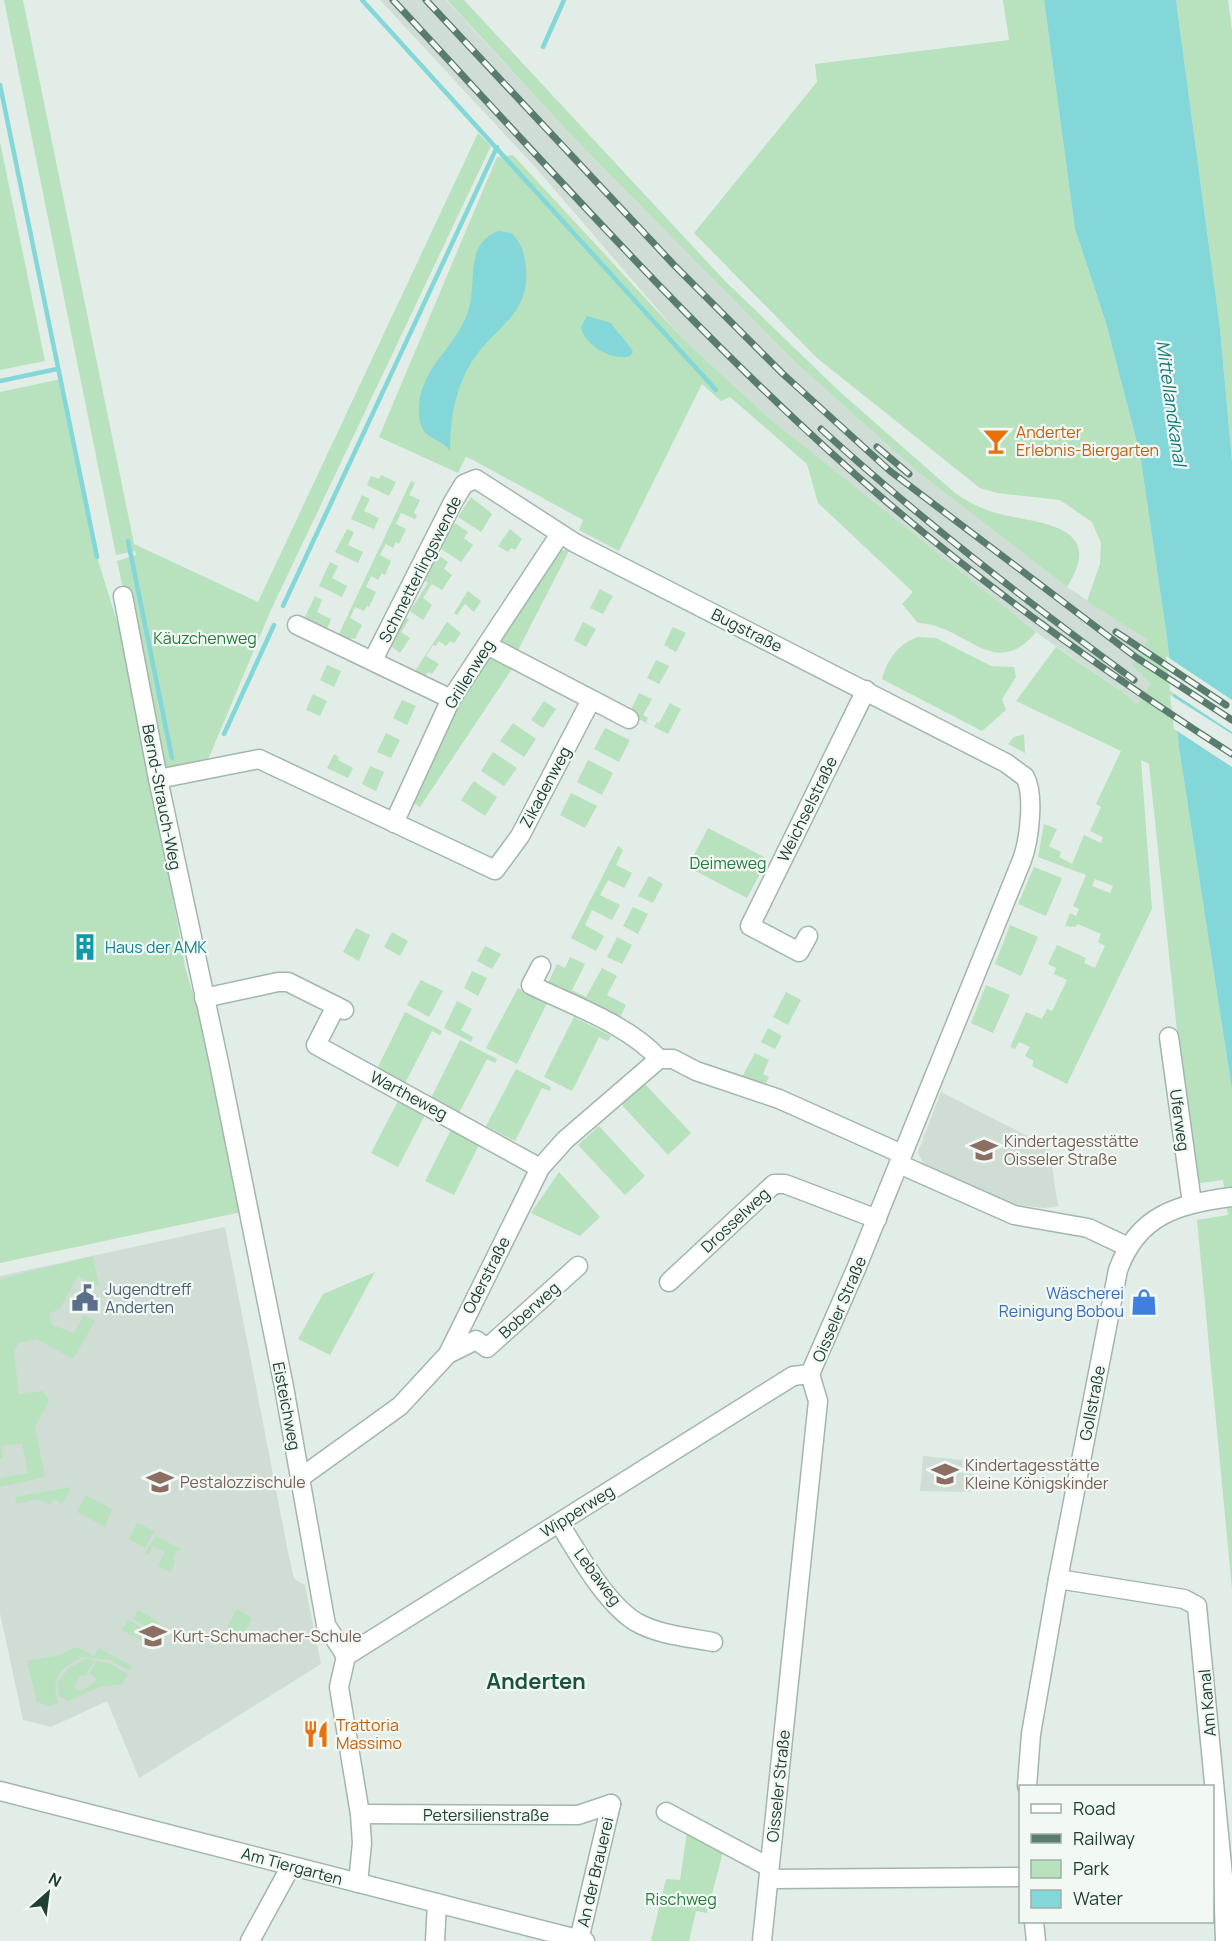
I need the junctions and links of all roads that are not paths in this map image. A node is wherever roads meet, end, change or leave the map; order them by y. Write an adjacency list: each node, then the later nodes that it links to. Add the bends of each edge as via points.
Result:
1 (470, 480): 2 (street, Bugstraße, via 476,479); 6 (street, Schmetterlingswende, via 453,502)
2 (560, 534): 5 (street, Grillenweg); 7 (street, Bugstraße)
3 (123, 596): 12 (street, Bernd-Strauch-Weg)
4 (297, 625): 6 (street, Schmetterlingswende)
5 (487, 645): 8 (street, Grillenweg); 9 (street)
6 (373, 660): 8 (street, Schmetterlingswende)
7 (866, 690): 11 (street, Bugstraße, via 1006,763); 14 (street, Weichselstraße, via 750,926 799,952)
8 (452, 699): 13 (street, Grillenweg)
9 (591, 700): 10 (street); 13 (street, Zikadenweg, via 520,836 495,870)
10 (629, 719)
11 (1025, 777): 19 (street, Oisseler Straße, via 1029,813 1024,855)
12 (158, 779): 13 (street, via 259,759); 16 (street, Bernd-Strauch-Weg)
13 (394, 823)
14 (808, 936)
15 (541, 966): 18 (street, via 531,985 631,1035)
16 (204, 998): 20 (street, Wartheweg, via 288,982 340,1008 316,1045); 29 (street, Eisteichweg)
17 (1168, 1037): 22 (street, Uferweg)
18 (659, 1059): 19 (street, via 673,1059 696,1071 779,1099); 20 (street, Oderstraße, via 565,1140)
19 (901, 1159): 23 (street, Oisseler Straße); 24 (street, via 1014,1215 1088,1228)
20 (540, 1168): 27 (street, Oderstraße)
21 (1229, 1197): 22 (street, Gollstraße)
22 (1192, 1203): 24 (street, Gollstraße, via 1155,1219)
23 (877, 1219): 26 (street, Drosselweg, via 785,1184 774,1184); 28 (street, Oisseler Straße)
24 (1128, 1246): 31 (street, Gollstraße, via 1116,1279)
25 (578, 1266): 27 (street, Boberweg, via 487,1348 476,1340)
26 (669, 1282)
27 (448, 1354): 29 (street, Oderstraße, via 400,1406)
28 (810, 1374): 30 (street, Wipperweg, via 793,1376); 42 (street, Oisseler Straße, via 818,1401)
29 (300, 1478): 33 (street, Eisteichweg, via 326,1625)
30 (558, 1523): 32 (street, Lebaweg, via 612,1601 635,1621 660,1632); 33 (street, Wipperweg)
31 (1058, 1579): 34 (street, Gollstraße, via 1031,1734); 35 (street, Am Kanal, via 1184,1599 1197,1606)
32 (713, 1642)
33 (346, 1656): 39 (street, via 339,1687)
34 (1027, 1785)
35 (1211, 1785)
36 (0, 1791): 41 (street, Am Tiergarten)
37 (611, 1803): 39 (street, Petersilienstraße, via 578,1815); 49 (street, An der Brauerei)
38 (666, 1812): 42 (street)
39 (360, 1814): 45 (street)
40 (1214, 1825): 43 (street, Am Kanal)
41 (291, 1866): 45 (street, Am Tiergarten); 50 (street)
42 (769, 1873): 44 (street); 52 (street, Oisseler Straße)
43 (1218, 1876): 54 (street, Am Kanal)
44 (1019, 1877)
45 (358, 1883): 46 (street, Am Tiergarten)
46 (437, 1903): 48 (street, Am Tiergarten); 51 (street)
47 (1034, 1923): 53 (street)
48 (559, 1938): 49 (street, Am Tiergarten)
49 (582, 1940)
50 (250, 1941)
51 (435, 1941)
52 (762, 1941)
53 (1036, 1941)
54 (1225, 1941)

